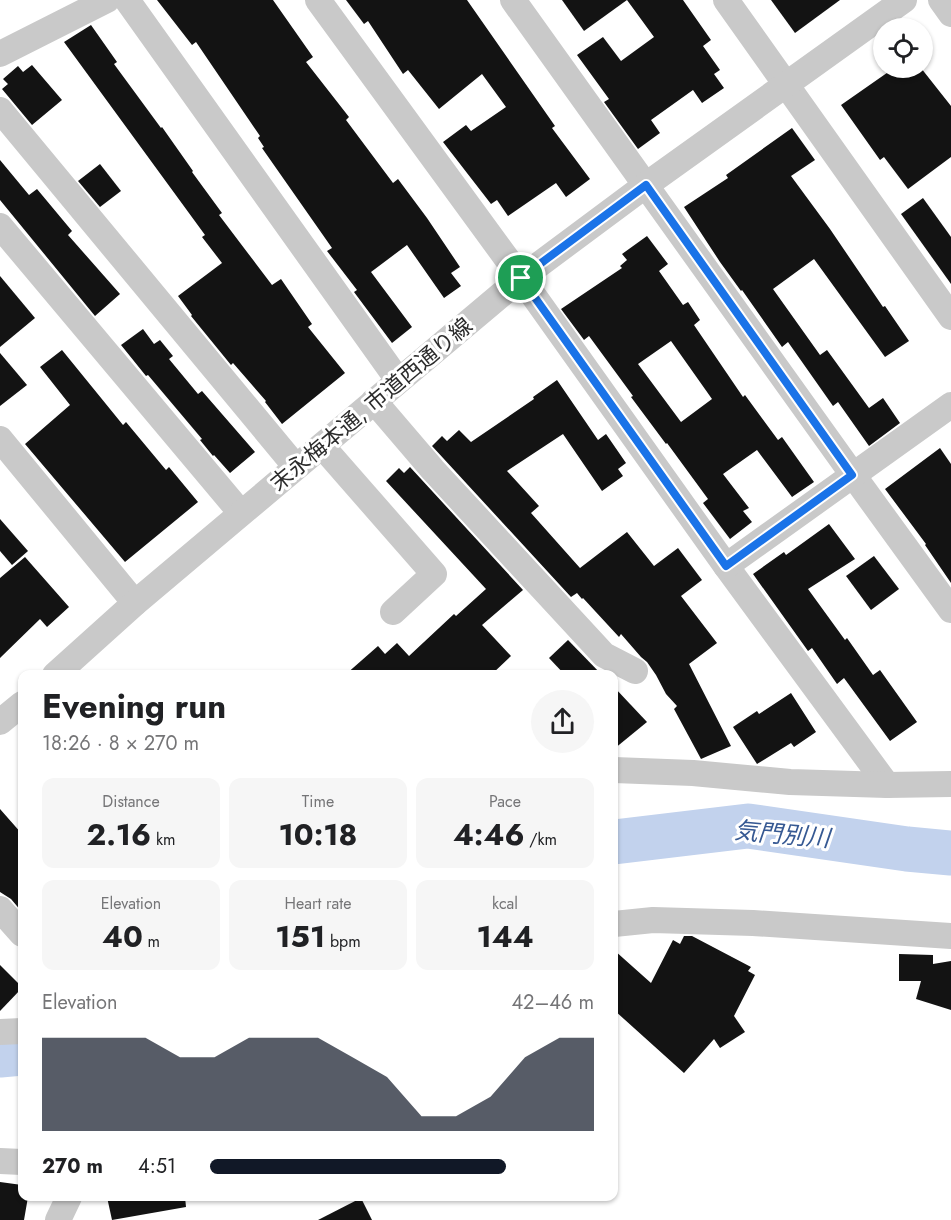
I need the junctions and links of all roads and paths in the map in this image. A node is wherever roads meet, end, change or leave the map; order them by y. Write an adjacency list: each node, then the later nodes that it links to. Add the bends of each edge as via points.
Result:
1 (106, 0): 9 (street)
2 (128, 0): 16 (street)
3 (318, 0): 14 (street)
4 (513, 0): 12 (street)
5 (726, 0): 10 (street)
6 (904, 0): 10 (street, 末永梅本通, 市道西通り線)
7 (941, 0): 8 (street)
8 (951, 14)
9 (0, 54)
10 (787, 84): 12 (street, 末永梅本通, 市道西通り線); 15 (street)
11 (0, 110): 21 (street)
12 (646, 185): 14 (street, 末永梅本通, 市道西通り線); 22 (street)
13 (0, 226): 23 (street)
14 (521, 278): 16 (street, 末永梅本通, 市道西通り線); 24 (street)
15 (951, 317)
16 (398, 380): 17 (street, 末永梅本通, 市道西通り線)
17 (374, 401): 20 (street, 末永梅本通, 市道西通り線); 29 (street, via 604,655)
18 (951, 405): 22 (street)
19 (0, 439): 25 (street)
20 (322, 446): 21 (street, 末永梅本通, 市道西通り線); 27 (street, via 434,574)
21 (296, 468): 23 (street, 末永梅本通, 市道西通り線)
22 (852, 475): 24 (street); 26 (street)
23 (241, 513): 25 (street, 末永梅本通, 市道西通り線)
24 (726, 566): 34 (street)
25 (135, 603): 28 (street, 末永梅本通, 市道西通り線)
26 (951, 610)
27 (393, 612)
28 (61, 670)
29 (635, 671)
30 (18, 707): 31 (street)
31 (0, 722)
32 (618, 770): 34 (street)
33 (951, 784): 34 (street)
34 (887, 785)
35 (0, 909): 37 (street)
36 (618, 924): 38 (street, via 653,920 764,924)
37 (18, 929)
38 (951, 936)
39 (18, 1031): 40 (street)
40 (0, 1032)
41 (0, 1161): 42 (street)
42 (18, 1162)
43 (67, 1201): 44 (street)
44 (58, 1220)

